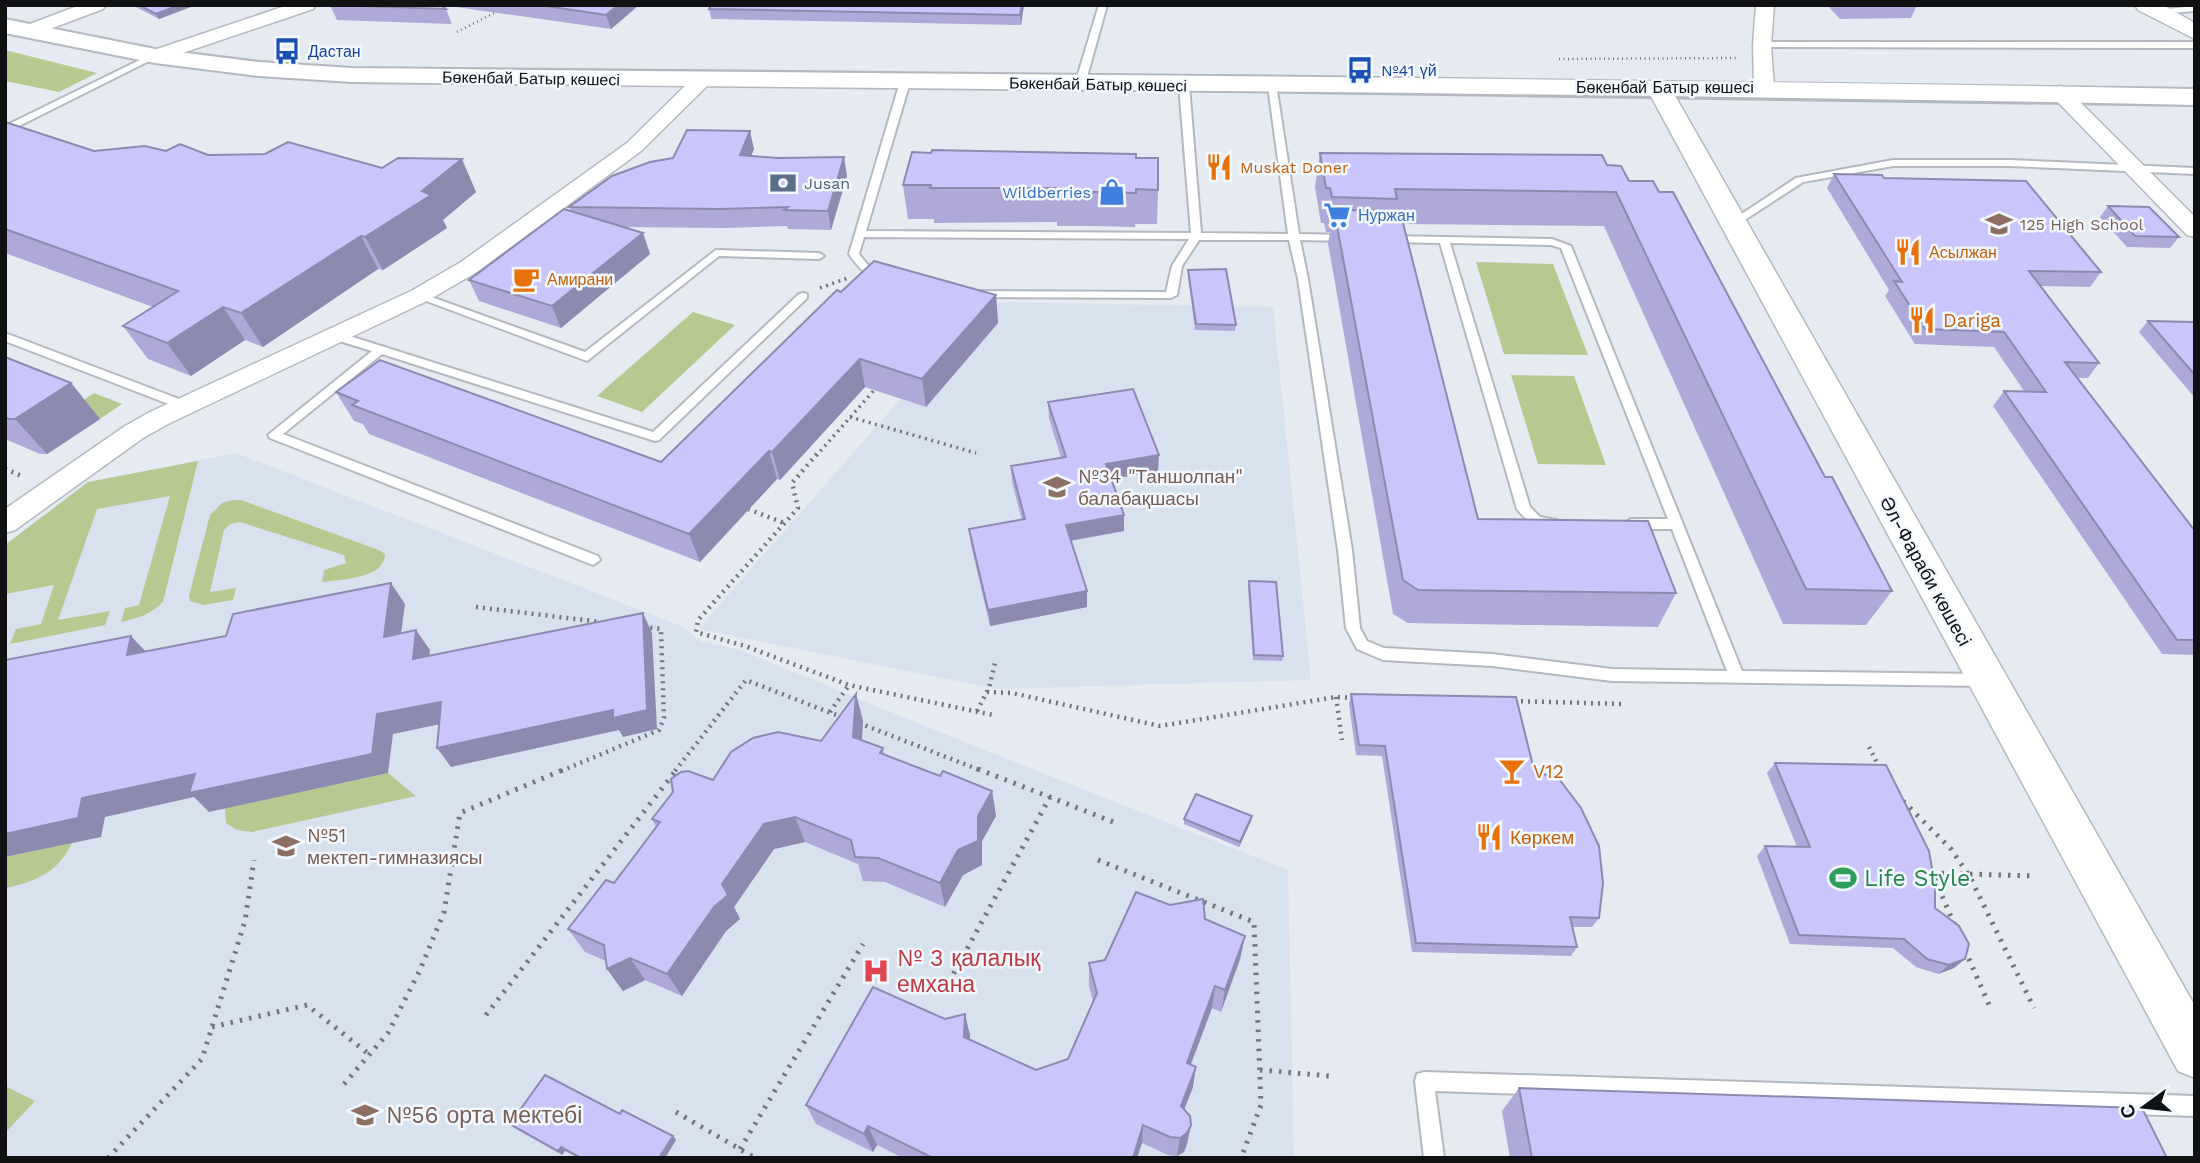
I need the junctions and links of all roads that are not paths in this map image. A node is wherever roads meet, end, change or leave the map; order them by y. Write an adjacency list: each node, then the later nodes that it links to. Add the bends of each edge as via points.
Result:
1 (97, 5): 7 (street)
2 (307, 5): 11 (street)
3 (1103, 5): 14 (lane)
4 (1765, 5): 9 (street)
5 (2195, 8): 6 (lane)
6 (2152, 9): 8 (street)
7 (17, 28): 11 (main road, Бөкенбай Батыр көшесі)
8 (2195, 32)
9 (1762, 45): 10 (lane); 18 (street)
10 (2195, 45)
11 (155, 56): 12 (main road, Бөкенбай Батыр көшесі, via 352,75); 21 (lane)
12 (702, 80): 13 (main road, Бөкенбай Батыр көшесі); 35 (street, via 634,148 469,267)
13 (905, 82): 14 (main road, Бөкенбай Батыр көшесі); 26 (lane)
14 (1080, 84): 15 (main road, Бөкенбай Батыр көшесі)
15 (1184, 85): 16 (main road, Бөкенбай Батыр көшесі); 27 (lane)
16 (1273, 86): 17 (main road, Бөкенбай Батыр көшесі); 28 (lane)
17 (1658, 87): 18 (main road, Бөкенбай Батыр көшесі); 24 (street, Әл-Фараби көшесі)
18 (1764, 88): 19 (main road, Бөкенбай Батыр көшесі)
19 (2059, 92): 20 (main road, Бөкенбай Батыр көшесі); 22 (street)
20 (2195, 97)
21 (5, 130)
22 (2133, 168): 23 (lane); 24 (lane, via 1893,163 1800,180); 25 (street)
23 (2195, 171)
24 (1734, 223): 47 (street, Әл-Фараби көшесі)
25 (2195, 230)
26 (860, 233): 27 (lane); 33 (lane, via 854,254 868,271)
27 (1196, 236): 28 (lane); 34 (lane, via 1177,266 1171,295)
28 (1294, 237): 29 (lane); 46 (lane, via 1345,550 1353,628 1362,645 1382,654 1492,660 1612,675)
29 (1362, 239)
30 (1376, 239): 31 (lane)
31 (1444, 240): 42 (lane, via 1524,509 1536,521); 44 (lane, via 1566,246)
32 (819, 256): 35 (lane, via 716,253 587,357)
33 (893, 284)
34 (963, 294)
35 (419, 296): 37 (street)
36 (803, 296): 39 (lane, via 655,437)
37 (337, 336): 39 (lane); 40 (street)
38 (5, 337): 40 (lane)
39 (380, 350): 45 (lane, via 274,435)
40 (183, 405): 41 (street, via 134,432)
41 (5, 523)
42 (1562, 524)
43 (1613, 524): 44 (lane)
44 (1676, 524): 46 (lane)
45 (593, 560)
46 (1737, 677): 47 (lane)
47 (1987, 680): 48 (street, Әл-Фараби көшесі)
48 (2195, 1054)
49 (2195, 1106): 50 (lane, via 1424,1082)
50 (1434, 1158)

